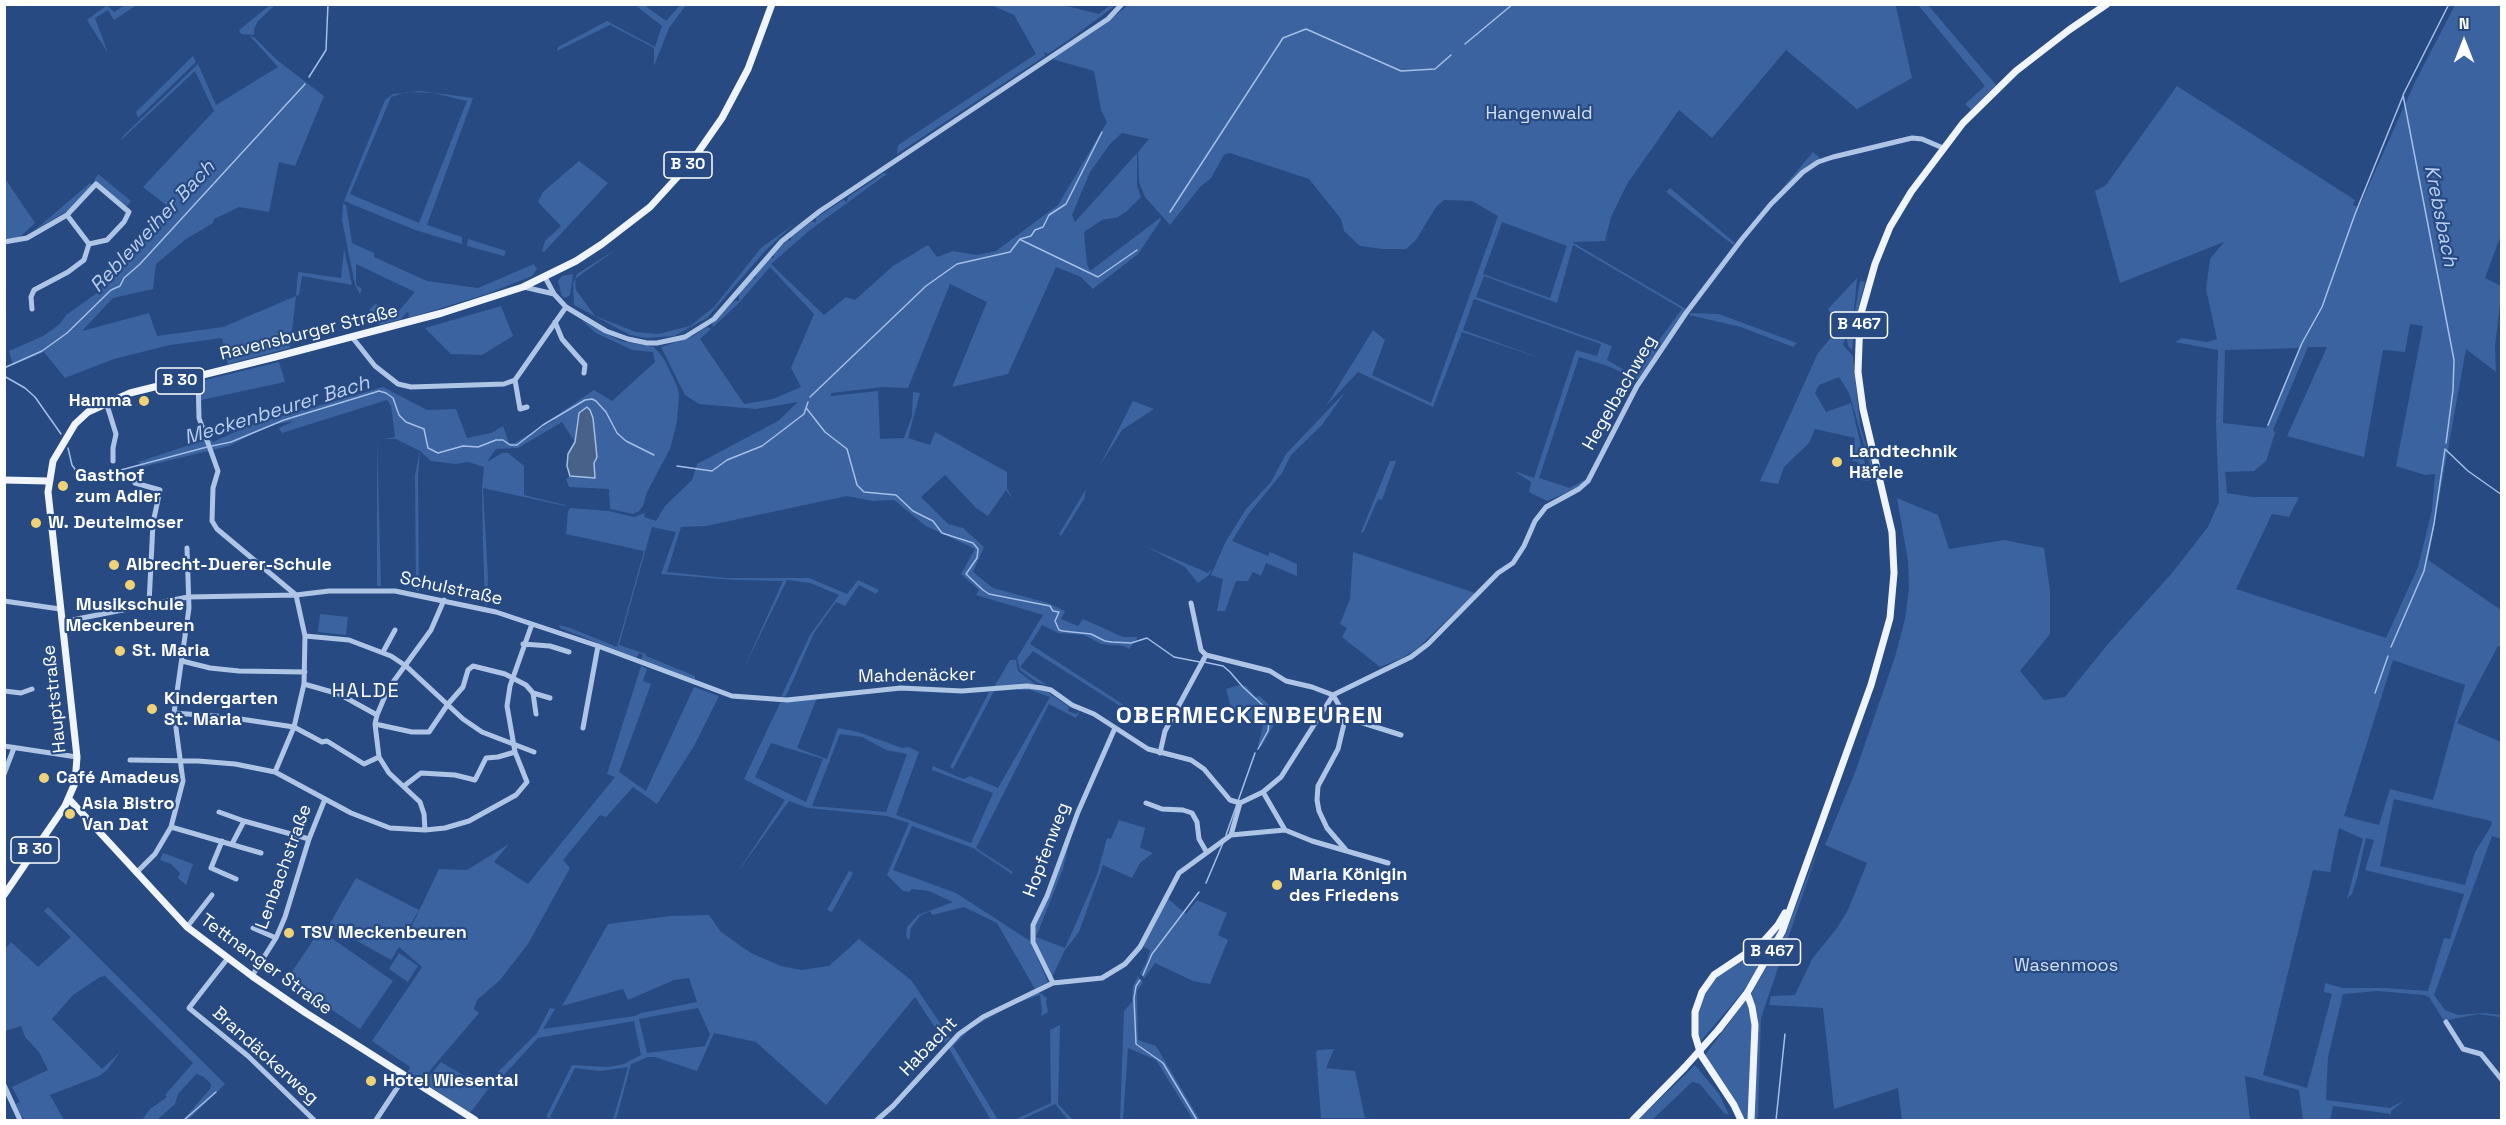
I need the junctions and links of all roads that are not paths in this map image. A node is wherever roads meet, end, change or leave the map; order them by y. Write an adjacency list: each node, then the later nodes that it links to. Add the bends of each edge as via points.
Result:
1 (772, 4): 8 (main road, B 30, via 748,69 722,118 692,161 650,207 602,244)
2 (1122, 4): 11 (street, via 1108,19 820,211 782,241 728,305 699,330 676,340 637,342 606,331)
3 (2107, 4): 4 (main road, B 467, via 2024,64)
4 (1943, 148): 50 (street, Hegelbachweg, via 1912,138 1833,157 1803,171 1742,239 1686,313 1637,386 1588,482 1546,507 1513,563 1428,644 1411,657); 97 (main road, B 467, via 1893,221 1863,301 1857,346 1858,382 1890,520 1893,596 1874,675)
5 (67, 215): 6 (street, via 27,238); 7 (street); 7 (street, via 96,184 129,212 107,240)
6 (4, 243)
7 (89, 244): 12 (street, via 84,260 34,291)
8 (545, 277): 9 (main road, Ravensburger Straße / B 30); 10 (street)
9 (523, 287): 10 (street); 14 (main road, Ravensburger Straße / B 30)
10 (554, 294): 11 (street)
11 (566, 307): 13 (street)
12 (32, 309)
13 (555, 322): 15 (street, via 562,339 585,365); 17 (street)
14 (352, 337): 16 (main road, Ravensburger Straße / B 30); 17 (street, via 375,366 398,384 484,385)
15 (584, 374)
16 (198, 377): 18 (main road, Ravensburger Straße / B 30); 25 (street, via 199,418 218,471 212,521)
17 (515, 380): 19 (street, via 520,409)
18 (106, 402): 20 (street, via 116,434); 22 (main road, Ravensburger Straße / B 30, via 75,424 53,461)
19 (527, 407)
20 (113, 461)
21 (4, 480): 22 (main road)
22 (48, 481): 31 (main road, Hauptstraße / B 30)
23 (135, 483): 30 (street, via 160,490 152,531)
24 (187, 548): 26 (street)
25 (296, 595): 26 (street, Schulstraße); 27 (street, Schulstraße, via 395,591); 35 (street)
26 (188, 597): 30 (street, Schulstraße); 41 (street)
27 (444, 600): 33 (street, Schulstraße); 42 (street, via 431,630)
28 (4, 601): 31 (street)
29 (1191, 603): 40 (street)
30 (148, 604): 32 (street, Schulstraße)
31 (60, 609): 32 (main road, Hauptstraße / B 30)
32 (62, 622): 68 (main road, Hauptstraße / B 30)
33 (532, 624): 36 (street); 37 (street, Schulstraße)
34 (394, 630): 38 (street)
35 (305, 636): 38 (street, via 349,640); 44 (street)
36 (523, 644): 39 (street); 45 (street)
37 (598, 646): 43 (street, Schulstraße); 59 (street)
38 (383, 652): 42 (street)
39 (569, 652)
40 (1203, 659): 50 (street, via 1270,671 1286,681); 67 (street, via 1166,731)
41 (182, 661): 44 (street, via 239,671); 53 (street)
42 (406, 666): 52 (street); 54 (street, via 388,689)
43 (662, 671): 60 (street, Mahdenäcker, via 731,696 771,700 901,688 979,691 1036,687 1051,690)
44 (305, 672): 46 (street)
45 (512, 680): 49 (street); 52 (street, via 505,674 473,666 468,670 464,687); 62 (street, via 507,706)
46 (304, 684): 54 (street, via 339,694); 58 (street)
47 (32, 689): 48 (street, via 21,693)
48 (4, 691)
49 (533, 693): 51 (street); 55 (street)
50 (1332, 695): 56 (street); 75 (street, via 1290,766)
51 (550, 698)
52 (448, 704): 57 (street, via 429,732); 62 (street, via 482,732)
53 (174, 713): 58 (street); 71 (street)
54 (377, 714): 57 (street)
55 (536, 714)
56 (1344, 717): 61 (street); 89 (street, via 1338,749 1317,793 1322,818)
57 (375, 724): 69 (street)
58 (294, 727): 69 (street, via 327,741 364,764); 72 (street)
59 (582, 728)
60 (1115, 728): 67 (street, Mahdenäcker); 103 (street, Hopfenweg, via 1034,925 1033,942)
61 (1401, 735)
62 (513, 744): 65 (street); 66 (street)
63 (4, 746): 64 (street)
64 (14, 748): 68 (street); 73 (street)
65 (515, 752): 74 (street, via 486,758 475,780 421,773); 83 (street, via 527,782 516,795 469,821)
66 (534, 752)
67 (1160, 753): 79 (street, Mahdenäcker, via 1191,760 1204,769 1226,797)
68 (77, 757): 76 (main road, Hauptstraße / B 30)
69 (379, 757): 74 (street)
70 (130, 760): 71 (street)
71 (182, 762): 72 (street, via 235,764); 82 (street, via 183,781)
72 (275, 772): 77 (street)
73 (4, 774)
74 (404, 786): 83 (street, via 420,802)
75 (1263, 792): 79 (street); 84 (street)
76 (69, 799): 93 (main road, Tettnanger Straße); 95 (main road, Hauptstraße / B 30)
77 (325, 799): 83 (street, via 390,828); 86 (street, Lenbachstraße)
78 (1146, 803): 90 (street, via 1192,813)
79 (1238, 803): 85 (street)
80 (219, 812): 81 (street)
81 (244, 821): 86 (street); 88 (street)
82 (171, 827): 87 (street); 93 (street, via 155,854)
83 (425, 830)
84 (1285, 830): 85 (street); 89 (street)
85 (1227, 838): 90 (street, Habacht)
86 (309, 839): 100 (street, Lenbachstraße)
87 (222, 841): 88 (street); 94 (street, via 210,868)
88 (232, 844): 91 (street)
89 (1346, 850): 92 (street)
90 (1206, 851): 103 (street, Habacht, via 1179,873 1140,947 1125,964 1095,980)
91 (261, 853)
92 (1388, 863)
93 (136, 873): 98 (main road, Tettnanger Straße)
94 (236, 879)
95 (4, 895)
96 (212, 895): 98 (street)
97 (1792, 908): 104 (main road, B 467, via 1773,951); 115 (main road, via 1762,943 1714,975 1697,1006 1699,1050)
98 (188, 927): 101 (main road, Tettnanger Straße)
99 (253, 928): 100 (street)
100 (276, 938): 102 (street, Lenbachstraße)
101 (228, 958): 102 (main road, Tettnanger Straße); 110 (street, Brandäckerweg, via 189,1008 248,1056)
102 (252, 976): 106 (main road, Tettnanger Straße)
103 (1053, 983): 113 (street, Habacht, via 983,1017 959,1034)
104 (1747, 993): 114 (main road, B 467, bridge, via 1684,1068); 116 (main road, via 1755,1025)
105 (2446, 1022): 107 (street, via 2463,1049 2481,1054)
106 (405, 1076): 111 (street); 112 (main road, Tettnanger Straße)
107 (2502, 1080)
108 (4, 1085): 109 (street)
109 (20, 1120)
110 (314, 1120)
111 (376, 1120)
112 (475, 1120)
113 (877, 1120)
114 (1633, 1120)
115 (1741, 1120)
116 (1751, 1120)

